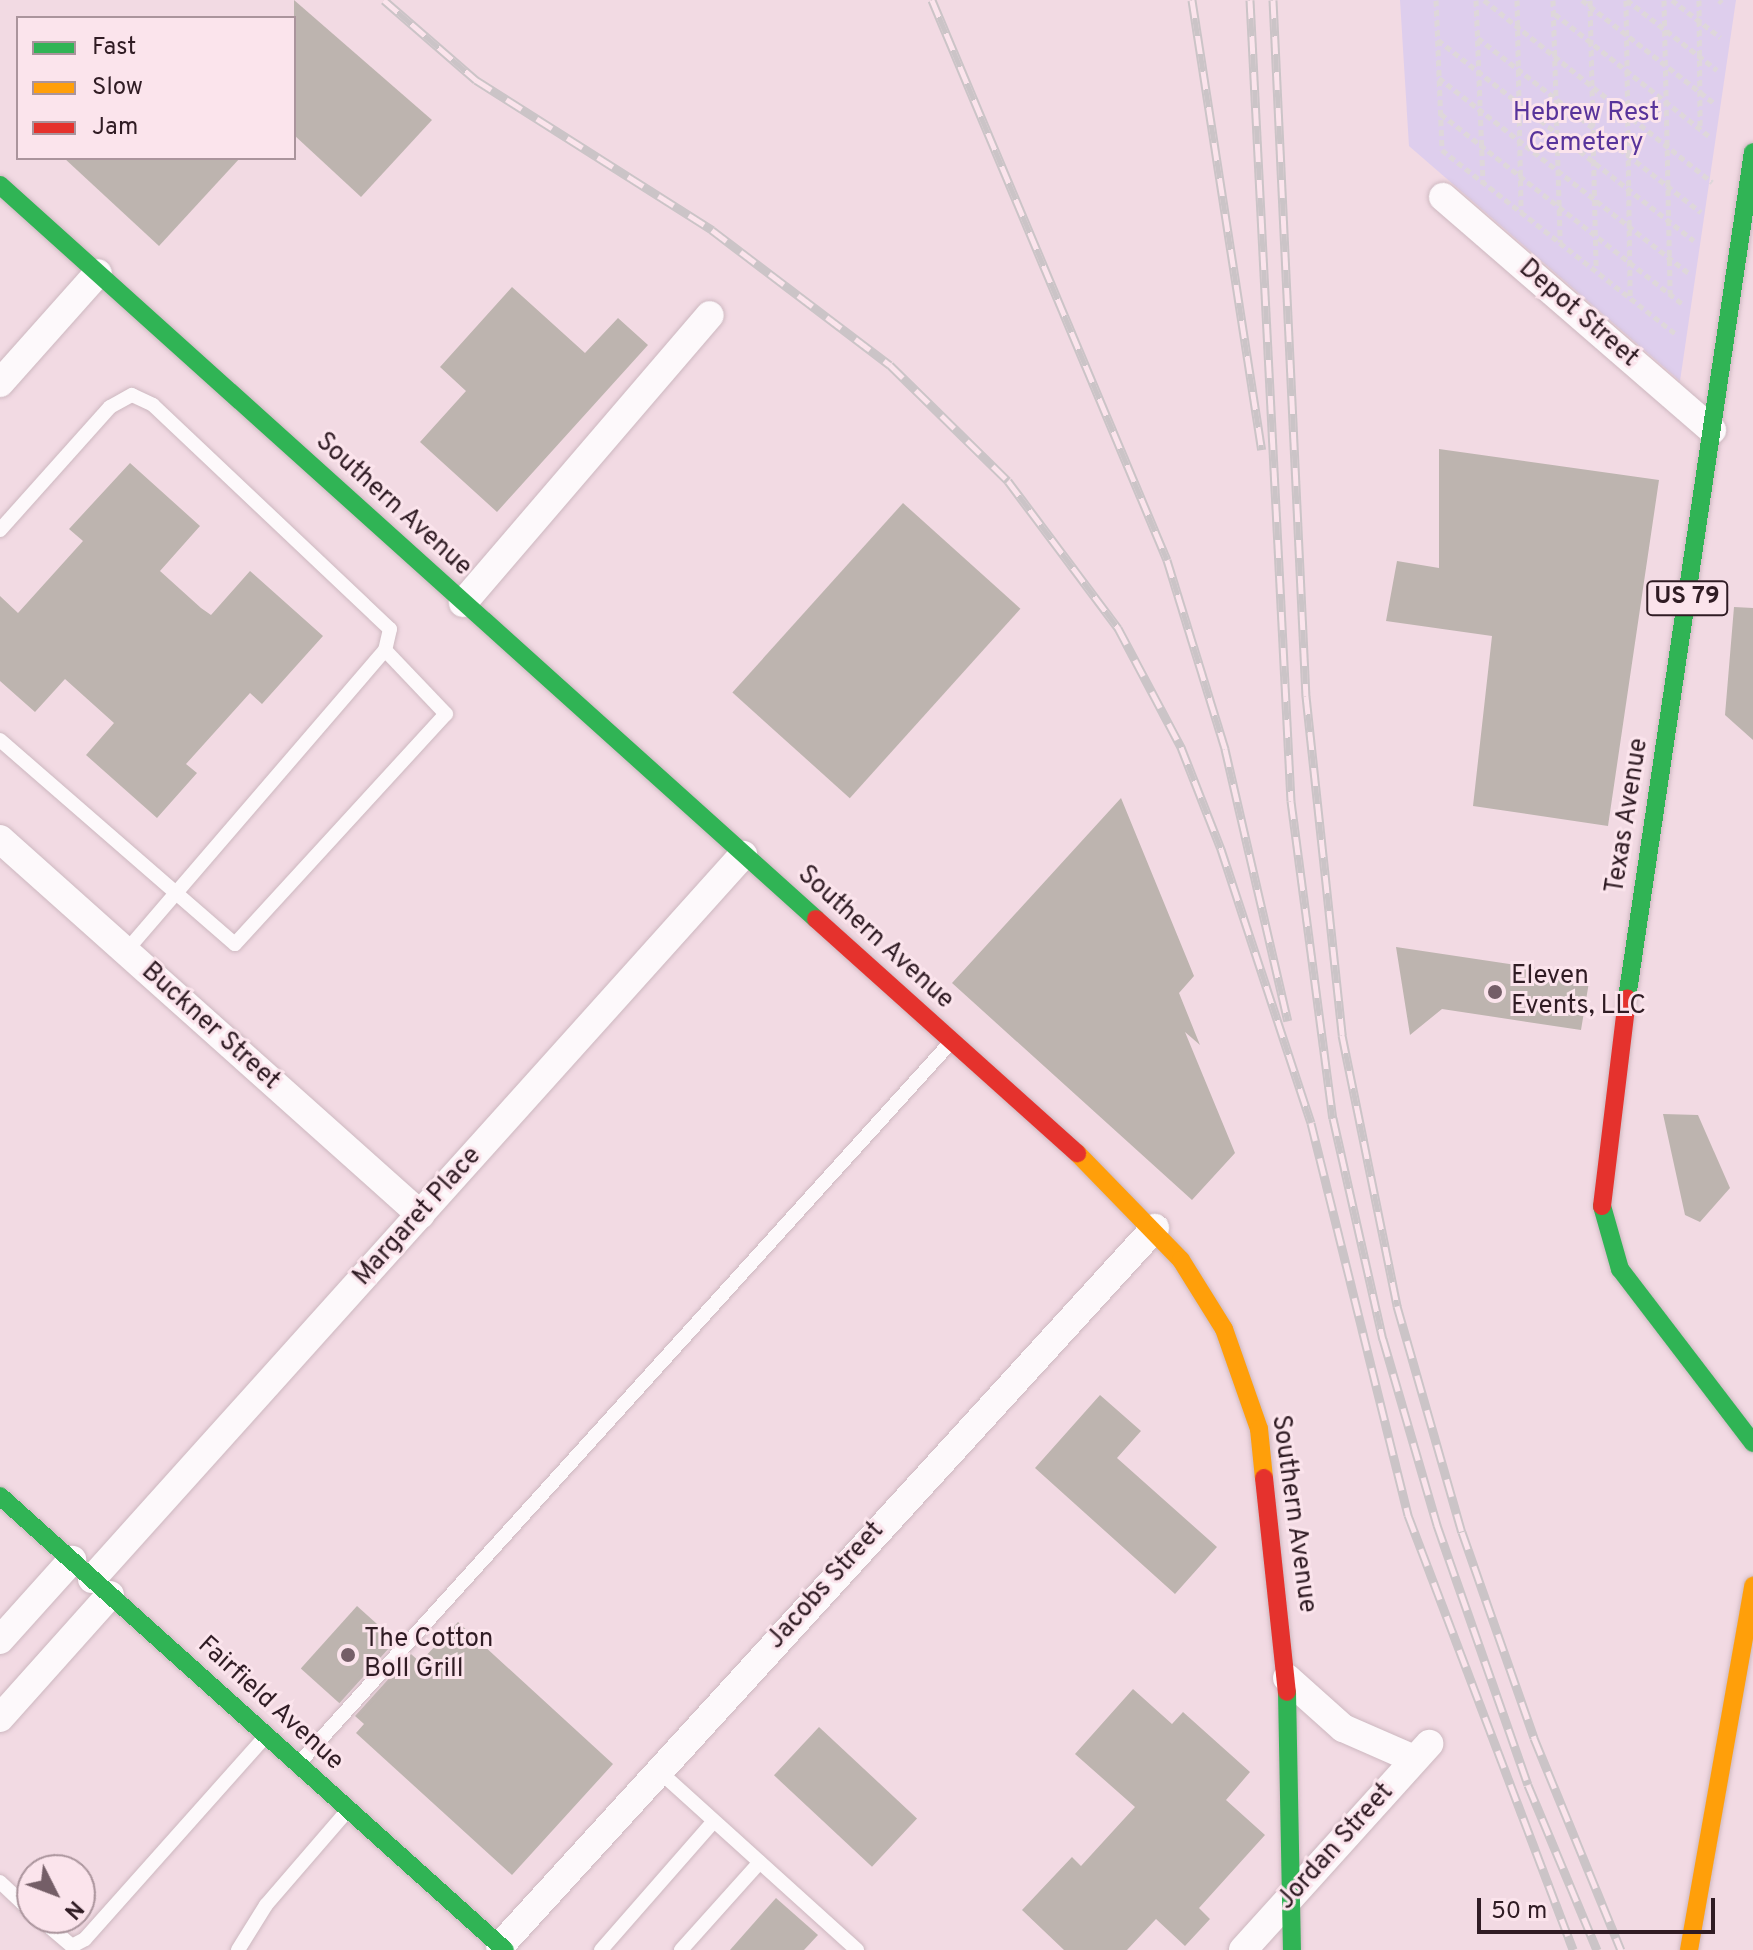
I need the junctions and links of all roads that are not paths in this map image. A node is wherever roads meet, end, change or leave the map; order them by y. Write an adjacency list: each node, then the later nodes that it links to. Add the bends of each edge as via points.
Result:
1 (1753, 152): 7 (main road, Texas Avenue / US 79)
2 (0, 185): 4 (main road, Southern Avenue)
3 (1443, 197): 7 (street, Depot Street)
4 (98, 273): 6 (street); 9 (main road, Southern Avenue)
5 (710, 315): 9 (street)
6 (0, 383)
7 (1712, 430): 19 (main road, Texas Avenue / US 79, via 1600,1181 1609,1249)
8 (0, 530): 10 (lane, via 110,407 132,395 153,405 376,611 390,629)
9 (463, 603): 13 (main road, Southern Avenue)
10 (385, 650): 14 (lane); 14 (lane, via 438,699 446,714 438,730 249,937 235,944)
11 (0, 740): 14 (lane)
12 (0, 839): 15 (street, Buckner Street)
13 (743, 855): 16 (main road, Southern Avenue); 17 (street, Margaret Place)
14 (173, 895): 15 (lane)
15 (125, 952): 17 (street, Buckner Street)
16 (951, 1041): 18 (main road, Southern Avenue); 27 (lane)
17 (421, 1215): 21 (street, Margaret Place)
18 (1155, 1228): 24 (main road, Southern Avenue, via 1224,1329 1259,1429); 28 (street, Jacobs Street)
19 (1753, 1443)
20 (0, 1496): 21 (main road, Fairfield Avenue)
21 (91, 1578): 23 (street, Margaret Place); 25 (street, Margaret Place); 26 (main road, Fairfield Avenue)
22 (1753, 1586): 46 (main road)
23 (0, 1640)
24 (1287, 1678): 34 (main road, Southern Avenue); 34 (street, Jordan Street, via 1343,1728 1421,1752)
25 (0, 1718)
26 (267, 1736): 27 (main road, Fairfield Avenue); 36 (lane)
27 (298, 1764): 30 (main road, Fairfield Avenue)
28 (659, 1771): 31 (lane); 39 (street, Jacobs Street)
29 (1740, 1782): 46 (main road)
30 (349, 1810): 39 (main road, Fairfield Avenue); 40 (lane, via 266,1905)
31 (714, 1821): 32 (lane); 41 (lane)
32 (760, 1862): 42 (lane); 43 (lane)
33 (0, 1882): 35 (lane)
34 (1294, 1894): 44 (street, Jordan Street); 45 (main road, Southern Avenue)
35 (16, 1897)
36 (96, 1927)
37 (58, 1934): 38 (lane, via 72,1946)
38 (89, 1934)
39 (503, 1948)
40 (238, 1950)
41 (601, 1950)
42 (681, 1950)
43 (857, 1950)
44 (1243, 1950)
45 (1292, 1950)
46 (1692, 1950)

